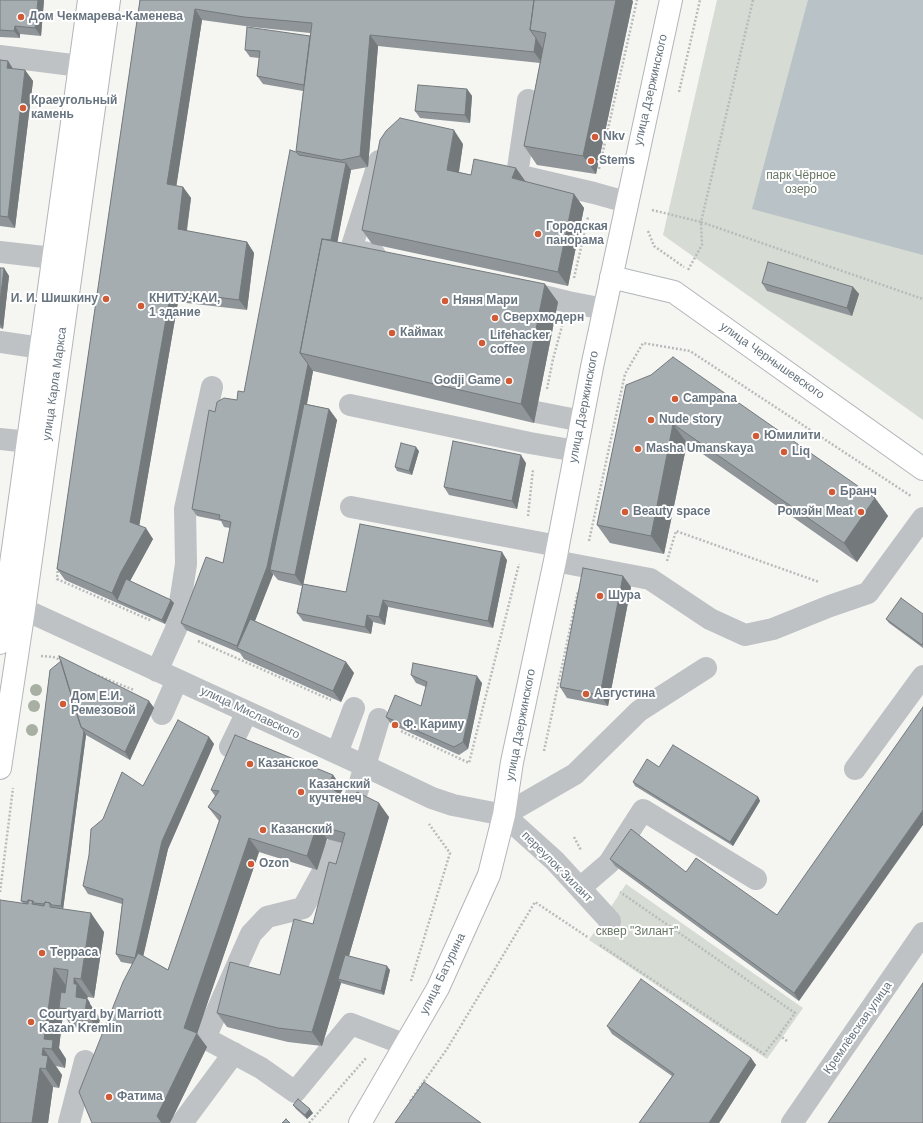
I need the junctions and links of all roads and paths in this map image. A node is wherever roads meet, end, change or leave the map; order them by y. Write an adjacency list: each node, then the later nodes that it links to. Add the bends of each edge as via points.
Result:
1 (89, 0): 8 (main road, улица Карла Маркса)
2 (109, 0): 46 (main road, улица Карла Маркса)
3 (637, 0): 12 (path)
4 (671, 0): 13 (main road, улица Дзержинского)
5 (700, 0): 9 (path)
6 (753, 0): 15 (path)
7 (0, 56): 8 (street)
8 (80, 66): 18 (main road, улица Карла Маркса)
9 (678, 97)
10 (528, 100): 12 (street, via 516,175)
11 (385, 144): 19 (street, via 352,249)
12 (594, 193): 13 (street); 25 (path)
13 (626, 202): 22 (main road, улица Дзержинского)
14 (650, 216): 15 (path, via 652,209)
15 (702, 222): 20 (path, via 702,245); 24 (path)
16 (647, 229): 20 (path, via 654,246)
17 (0, 252): 18 (street)
18 (53, 258): 29 (main road, улица Карла Маркса)
19 (398, 261)
20 (688, 270): 21 (path)
21 (694, 274)
22 (611, 277): 26 (main road, улица Дзержинского); 38 (main road, улица Чернышевского, via 674,292)
23 (506, 287): 25 (street)
24 (923, 300)
25 (568, 302): 26 (street); 32 (path)
26 (604, 309): 33 (main road, улица Дзержинского)
27 (0, 342): 29 (street)
28 (643, 343): 40 (path, via 690,351)
29 (41, 348): 35 (main road, улица Карла Маркса)
30 (212, 387): 47 (street, via 185,509 186,564)
31 (350, 405): 36 (street)
32 (539, 413): 33 (street)
33 (582, 421): 37 (main road, улица Дзержинского)
34 (0, 439): 35 (street)
35 (29, 442): 46 (main road, улица Карла Маркса)
36 (536, 444): 37 (street); 41 (path)
37 (576, 451): 42 (main road, улица Дзержинского)
38 (923, 469)
39 (351, 507): 41 (street)
40 (919, 508): 42 (street, via 868,593 773,630 745,635 710,619 650,579)
41 (525, 540): 42 (street); 55 (path, via 469,764)
42 (556, 554): 62 (main road, улица Дзержинского, via 512,762)
43 (59, 560): 47 (path, via 57,579)
44 (666, 564): 45 (path, via 676,531)
45 (822, 583)
46 (10, 603): 48 (main road, улица Карла Маркса); 50 (street, улица Миславского); 59 (main road, улица Карла Маркса)
47 (175, 631): 50 (street); 52 (path)
48 (0, 643)
49 (706, 668): 62 (street, via 639,711 575,774)
50 (167, 675): 53 (street, улица Миславского); 54 (street)
51 (923, 676): 60 (street)
52 (354, 709): 57 (street)
53 (247, 712): 56 (street); 57 (street, улица Миславского)
54 (162, 714)
55 (379, 720): 58 (street)
56 (230, 746)
57 (336, 753): 58 (street, улица Миславского)
58 (365, 766): 61 (street); 62 (street, улица Миславского, via 432,798)
59 (0, 768)
60 (855, 769)
61 (351, 808)
62 (504, 815): 66 (street, переулок Зилант, via 555,861); 73 (main road, улица Батурина, via 489,875 438,988)
63 (338, 842): 74 (street, via 303,908 267,917 251,934 205,1038)
64 (450, 853): 69 (path)
65 (756, 879): 66 (street, via 643,810 609,863)
66 (588, 882): 67 (street, переулок Зилант); 70 (path, via 795,1013)
67 (610, 921)
68 (923, 933): 81 (street, Кремлёвская улица)
69 (409, 986)
70 (779, 1035): 72 (path); 76 (path, via 764,1054 535,902 447,1049)
71 (384, 1037): 73 (street); 74 (street, via 351,1024 295,1092); 79 (path)
72 (787, 1041)
73 (406, 1045): 80 (main road, улица Батурина)
74 (234, 1053): 78 (street)
75 (85, 1061): 77 (street)
76 (407, 1106)
77 (69, 1123)
78 (182, 1123)
79 (310, 1123)
80 (360, 1123)
81 (792, 1123)

